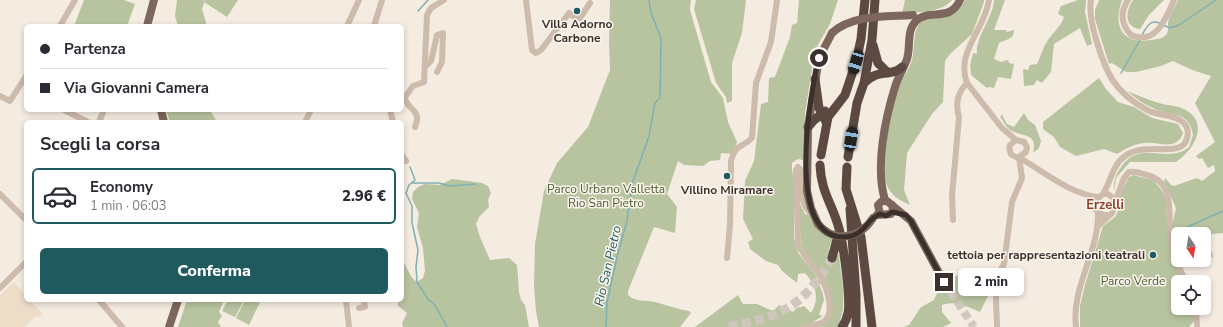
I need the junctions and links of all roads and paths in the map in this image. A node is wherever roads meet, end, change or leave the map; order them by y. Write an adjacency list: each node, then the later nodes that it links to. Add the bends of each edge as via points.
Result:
1 (75, 0): 17 (street)
2 (154, 0): 18 (main road)
3 (360, 0): 19 (street)
4 (382, 0): 20 (street)
5 (444, 0): 22 (street, via 431,8 427,15)
6 (526, 0): 15 (street, via 532,50 536,53 541,50 569,12 580,18)
7 (777, 0): 67 (street, via 771,42 756,83 753,133 749,141 734,151 731,161 730,225)
8 (865, 0): 31 (highway, via 856,62 848,90)
9 (875, 0): 21 (highway)
10 (960, 0): 16 (main road, via 949,12)
11 (989, 0): 28 (street, via 983,22 965,55 963,71)
12 (1091, 0): 50 (street, via 1093,27 1102,60 1112,81 1137,104 1154,113 1178,119 1188,131 1186,141 1179,148 1146,148 1126,155 1116,166)
13 (1128, 0): 14 (street, via 1122,19 1125,28 1134,36 1144,37 1155,33)
14 (1174, 0)
15 (590, 3)
16 (925, 16): 23 (main road, via 917,20 912,28 907,57); 26 (main road, bridge, via 858,19 843,24 832,33 822,50)
17 (61, 24)
18 (148, 24)
19 (348, 24)
20 (375, 24)
21 (872, 40): 25 (highway, via 876,58); 27 (highway)
22 (425, 67): 24 (street, via 431,61 437,35 443,33 442,62); 36 (street, via 424,82 413,86 405,97 418,120)
23 (902, 67): 25 (highway, via 896,72); 58 (main road, via 892,96 882,148 882,188)
24 (437, 72)
25 (888, 73): 27 (highway, via 875,74)
26 (815, 78): 33 (highway); 37 (main road)
27 (864, 83): 43 (highway, via 857,103)
28 (967, 83): 38 (street); 64 (street, via 959,92 957,103 959,117 952,196)
29 (24, 84): 30 (street, via 10,101)
30 (0, 96)
31 (839, 104): 33 (highway); 35 (highway, via 831,111)
32 (68, 112): 34 (street)
33 (821, 114): 35 (highway); 37 (highway)
34 (84, 120)
35 (826, 122): 42 (highway)
36 (414, 127)
37 (808, 127): 60 (main road, via 807,191)
38 (1002, 128): 39 (street); 40 (street)
39 (1016, 140): 40 (street); 41 (street, via 1024,142)
40 (1010, 145): 44 (street, via 1010,153)
41 (1026, 152): 44 (street); 48 (street)
42 (821, 155)
43 (848, 157)
44 (1019, 157): 48 (street); 86 (street, via 1021,184 1012,202 1004,264 997,281)
45 (404, 158): 46 (street)
46 (406, 161)
47 (820, 165): 65 (highway, via 820,178)
48 (1032, 166): 52 (street, via 1042,174)
49 (848, 167): 56 (highway, via 846,189)
50 (1111, 181): 53 (street); 54 (street)
51 (0, 194): 63 (street)
52 (1084, 195): 53 (street); 57 (street)
53 (1100, 196): 54 (street); 57 (street)
54 (1111, 196): 55 (street)
55 (1115, 202): 61 (street, via 1114,210); 70 (street, via 1129,172 1153,176 1159,181 1168,197 1171,242)
56 (850, 204): 84 (highway); 85 (highway, via 861,237)
57 (1094, 205): 59 (street)
58 (890, 206): 62 (main road, via 886,216); 62 (main road, via 878,205); 71 (main road, via 911,221)
59 (1098, 213): 61 (street); 66 (street)
60 (813, 215): 62 (main road, bridge, via 818,224 831,234 844,237 857,234); 82 (street, via 802,202 801,170 798,168 798,244 821,278 829,307 828,315 823,321)
61 (1108, 215): 66 (street)
62 (877, 216)
63 (24, 218)
64 (953, 220)
65 (838, 224): 68 (highway, via 837,244); 83 (highway, via 849,305)
66 (1098, 226): 87 (street, via 1076,300)
67 (726, 258)
68 (832, 258)
69 (24, 264): 72 (street)
70 (1182, 275)
71 (944, 282)
72 (0, 288)
73 (101, 302): 79 (street)
74 (177, 302): 80 (main road)
75 (346, 302): 81 (street)
76 (364, 302): 77 (street, via 365,307)
77 (359, 308)
78 (1196, 315): 88 (street)
79 (122, 327)
80 (169, 327)
81 (349, 327)
82 (804, 327)
83 (842, 327)
84 (856, 327)
85 (872, 327)
86 (997, 327)
87 (1076, 327)
88 (1197, 327)

